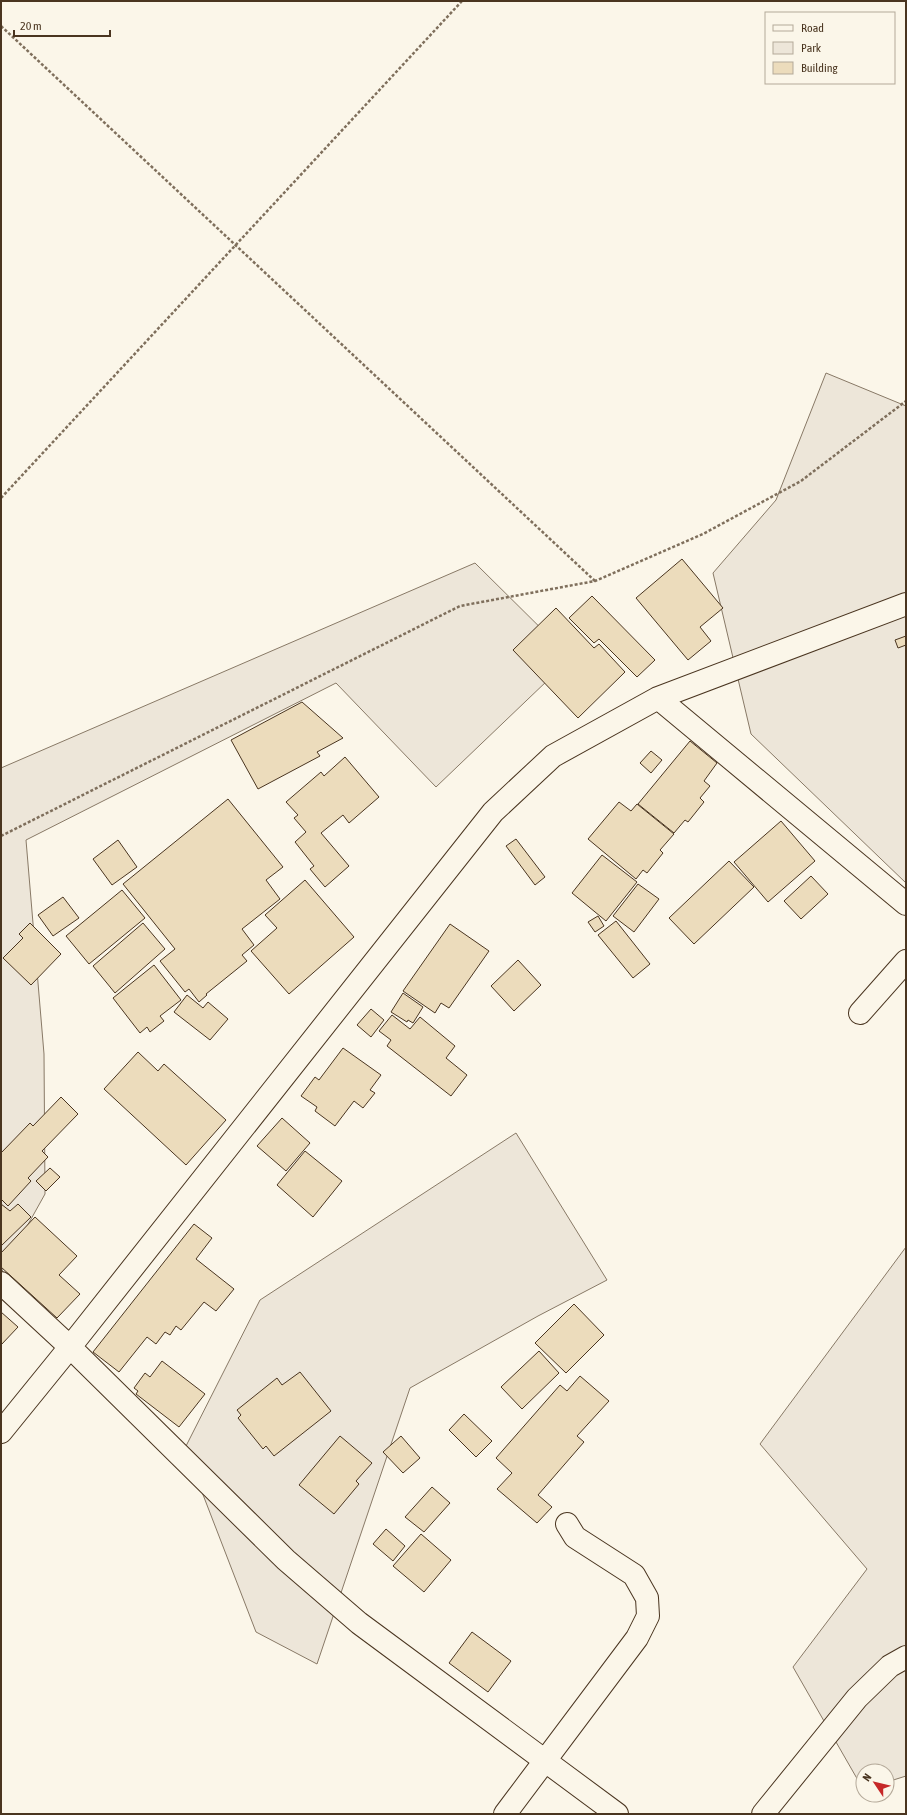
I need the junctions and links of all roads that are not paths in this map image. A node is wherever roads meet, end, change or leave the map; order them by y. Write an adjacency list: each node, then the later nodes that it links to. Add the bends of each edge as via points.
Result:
1 (906, 604): 2 (street)
2 (658, 698): 3 (street); 7 (street, via 553,756 493,812)
3 (906, 904)
4 (906, 961): 5 (street)
5 (860, 1013)
6 (1, 1283): 7 (street)
7 (70, 1347): 8 (street); 11 (street, via 286,1560 353,1618)
8 (1, 1432)
9 (568, 1524): 11 (street, via 575,1537 634,1575 646,1598 648,1616 637,1638)
10 (906, 1657): 14 (street, via 890,1666 857,1698)
11 (545, 1761): 12 (street); 13 (street)
12 (506, 1814)
13 (617, 1814)
14 (763, 1814)

